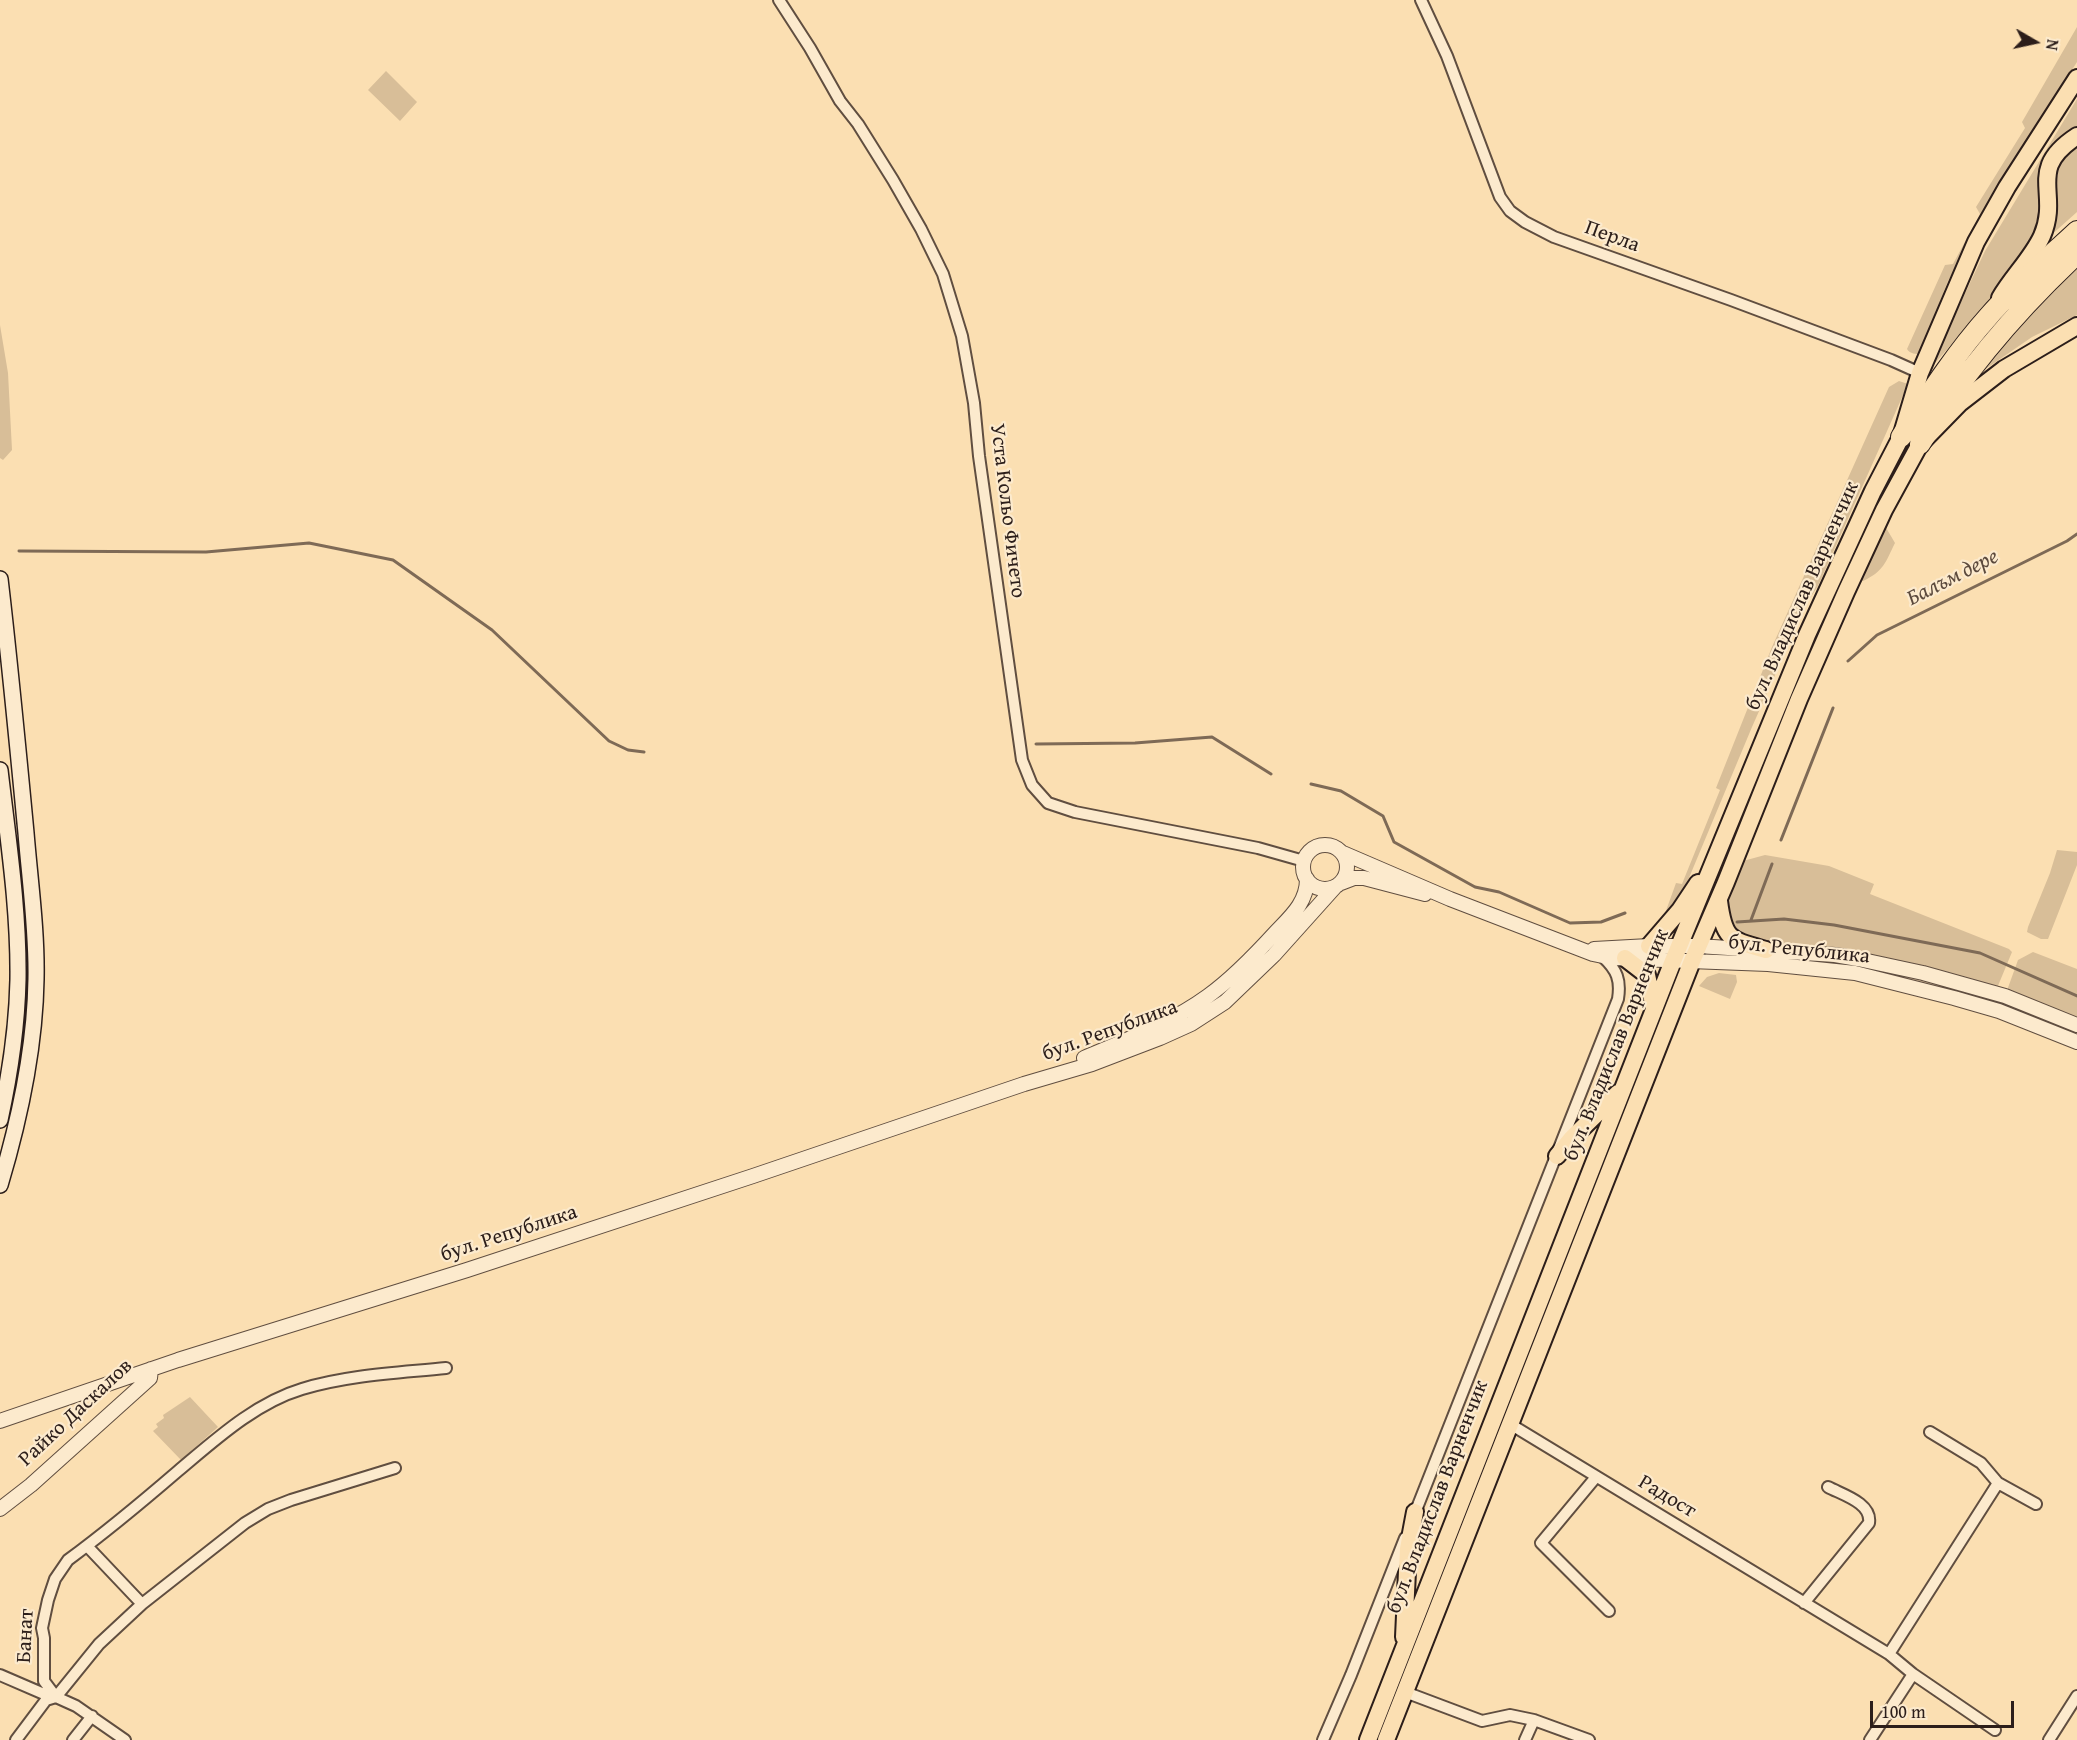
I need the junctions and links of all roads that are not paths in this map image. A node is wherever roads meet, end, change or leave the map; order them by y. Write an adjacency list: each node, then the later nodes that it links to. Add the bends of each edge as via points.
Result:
1 (779, 0): 18 (street, Уста Кольо Фичето, via 858,124 944,274 973,393 1022,760 1032,785 1048,803 1075,812 1258,848)
2 (1421, 0): 11 (street, Перла, via 1447,56 1500,197 1510,211 1554,237)
3 (2077, 78): 11 (main road, бул. Владислав Варненчик, via 1976,242)
4 (2077, 136): 7 (main road, via 2053,157 2046,176 2047,220 2041,238)
5 (2077, 231): 7 (highway)
6 (2077, 254): 13 (highway, via 2007,324)
7 (1988, 317): 12 (highway)
8 (2077, 326): 10 (main road, бул. Владислав Варненчик)
9 (2077, 332): 10 (street)
10 (2054, 339): 13 (main road, бул. Владислав Варненчик, via 1976,390)
11 (1920, 373): 12 (main road, бул. Владислав Варненчик)
12 (1901, 437): 16 (main road, бул. Владислав Варненчик, via 1807,635)
13 (1920, 444): 22 (main road, бул. Владислав Варненчик, via 1845,592)
14 (0, 579): 37 (main road, via 36,980 20,1113)
15 (0, 770): 35 (main road, via 18,978 12,1062)
16 (1720, 850): 23 (main road, via 1680,910); 26 (main road, бул. Владислав Варненчик)
17 (1342, 852): 18 (street, бул. Република, via 1324,844 1312,849); 20 (street, via 1348,868); 21 (street, бул. Република)
18 (1304, 861): 19 (street, бул. Република)
19 (1307, 879): 20 (street, бул. Република, via 1322,889); 33 (street, бул. Република, via 1299,907 1232,977 1207,997 1178,1015)
20 (1338, 885): 21 (street, бул. Република, via 1364,878); 33 (street, бул. Република, via 1262,967 1212,1011 1126,1052)
21 (1450, 899): 24 (street, бул. Република)
22 (1719, 900): 25 (main road, via 1722,924 1730,936); 27 (main road, бул. Владислав Варненчик)
23 (1649, 946): 24 (street, бул. Република); 26 (street, бул. Република)
24 (1580, 949): 28 (street, бул. Република)
25 (1766, 950): 27 (street, бул. Република); 31 (street, бул. Република, via 1835,955 1923,972 2005,996)
26 (1676, 954): 27 (street, бул. Република); 29 (street, бул. Република); 30 (main road, бул. Владислав Варненчик)
27 (1695, 954): 32 (street, бул. Република, via 1855,973 1990,1009); 41 (main road, бул. Владислав Варненчик)
28 (1603, 957): 29 (street, бул. Република); 36 (street, via 1620,982 1618,999)
29 (1625, 958): 30 (main road, via 1647,975)
30 (1654, 1010): 34 (main road, бул. Владислав Варненчик)
31 (2077, 1025)
32 (2077, 1042)
33 (1024, 1084): 39 (street, бул. Република, via 471,1269)
34 (1623, 1088): 36 (main road); 54 (main road, бул. Владислав Варненчик)
35 (0, 1120)
36 (1557, 1156): 49 (street)
37 (0, 1185)
38 (446, 1368): 50 (street, Банат, via 330,1382 272,1401 207,1447)
39 (150, 1369): 40 (street, бул. Република); 48 (street, Райко Даскалов, via 150,1378)
40 (1, 1420)
41 (1510, 1424): 44 (street, Радост); 58 (main road, бул. Владислав Варненчик)
42 (1930, 1432): 45 (street, via 1981,1463)
43 (395, 1468): 52 (street, via 268,1509)
44 (1596, 1477): 51 (street, Радост); 53 (street, via 1541,1543)
45 (1998, 1483): 47 (street); 55 (street)
46 (1828, 1487): 51 (street, via 1863,1506 1870,1519)
47 (2036, 1504)
48 (0, 1509)
49 (1415, 1512): 54 (main road, via 1408,1549); 67 (street)
50 (87, 1546): 52 (street); 60 (street, Банат, via 68,1560 55,1579 48,1600 42,1629 43,1672)
51 (1804, 1603): 55 (street, Радост)
52 (142, 1604): 60 (street, via 99,1644)
53 (1609, 1611)
54 (1404, 1647): 68 (main road, бул. Владислав Варненчик)
55 (1889, 1654): 56 (street, Радост)
56 (1913, 1674): 63 (street, Радост); 72 (street)
57 (0, 1675): 60 (street)
58 (1405, 1692): 62 (street, via 1482,1721 1510,1715); 69 (main road, бул. Владислав Варненчик)
59 (2077, 1696): 73 (street)
60 (54, 1697): 61 (street); 64 (street, via 46,1700)
61 (92, 1716): 65 (street); 66 (street)
62 (1534, 1720): 70 (street); 71 (street)
63 (1995, 1730)
64 (16, 1740)
65 (73, 1740)
66 (125, 1740)
67 (1323, 1740)
68 (1368, 1740)
69 (1386, 1740)
70 (1525, 1740)
71 (1589, 1740)
72 (1870, 1740)
73 (2049, 1740)

